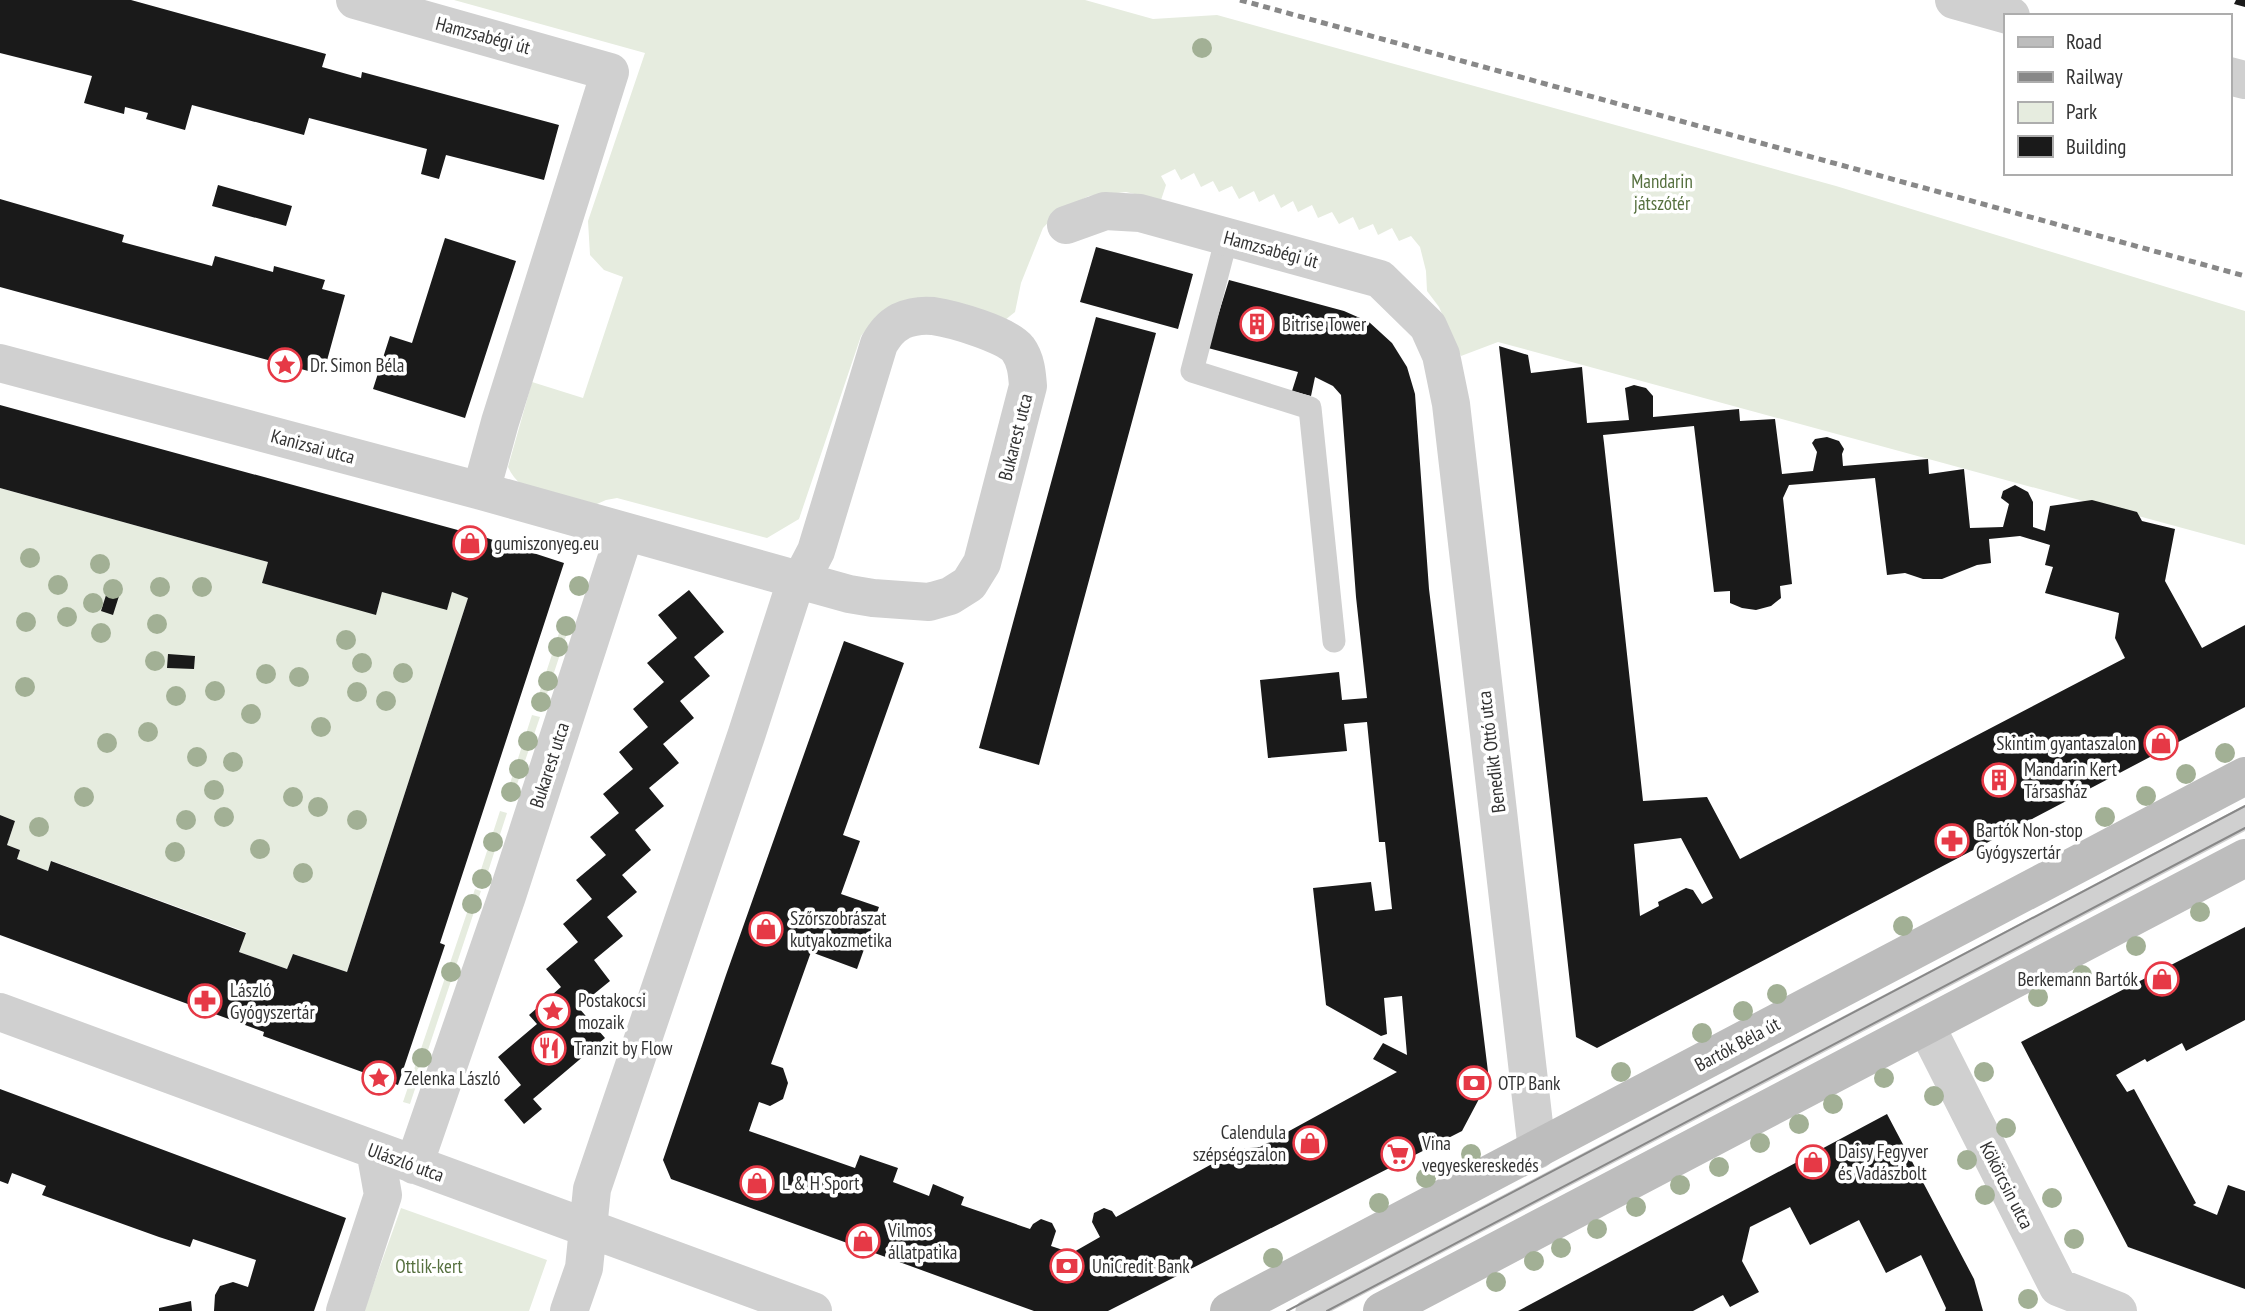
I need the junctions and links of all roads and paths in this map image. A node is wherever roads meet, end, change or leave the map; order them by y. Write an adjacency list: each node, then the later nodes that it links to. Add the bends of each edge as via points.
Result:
1 (355, 0): 8 (street, Hamzsabégi út, via 610,72)
2 (1954, 0): 3 (street)
3 (2004, 14)
4 (1066, 225): 5 (street, Hamzsabégi út, via 1105,211 1140,213)
5 (1227, 237): 6 (street, Hamzsabégi út, via 1380,279 1428,326); 11 (lane, via 1192,371 1310,408)
6 (1441, 355): 17 (street, Benedikt Ottó utca, via 1451,404)
7 (0, 363): 8 (street, Kanizsai utca)
8 (481, 491): 9 (street, Kanizsai utca)
9 (625, 532): 10 (street, Bukarest utca); 18 (street, Bukarest utca, via 507,896)
10 (796, 580): 10 (street, Bukarest utca, via 873,598 929,602 969,584 982,563 1026,401 1026,366 1017,348 989,332 932,316 902,320 887,331 816,551); 19 (street, Bukarest utca, via 592,1189)
11 (1334, 641)
12 (2245, 776): 17 (main road, Bartók Béla út)
13 (2245, 818): 25 (lane, Bartók Béla út)
14 (2245, 858): 16 (main road)
15 (0, 1012): 18 (street, Ulászló utca)
16 (1926, 1026): 20 (street, Kökörcsin utca); 26 (main road)
17 (1537, 1150): 24 (main road, Bartók Béla út)
18 (396, 1163): 19 (street, Ulászló utca); 21 (street, Bukarest utca)
19 (588, 1229): 22 (street, Bukarest utca, via 584,1268); 23 (street, Ulászló utca)
20 (2054, 1299): 27 (street, Kökörcsin utca)
21 (345, 1311)
22 (569, 1311)
23 (813, 1311)
24 (1229, 1311)
25 (1307, 1311)
26 (1382, 1311)
27 (2118, 1311)

